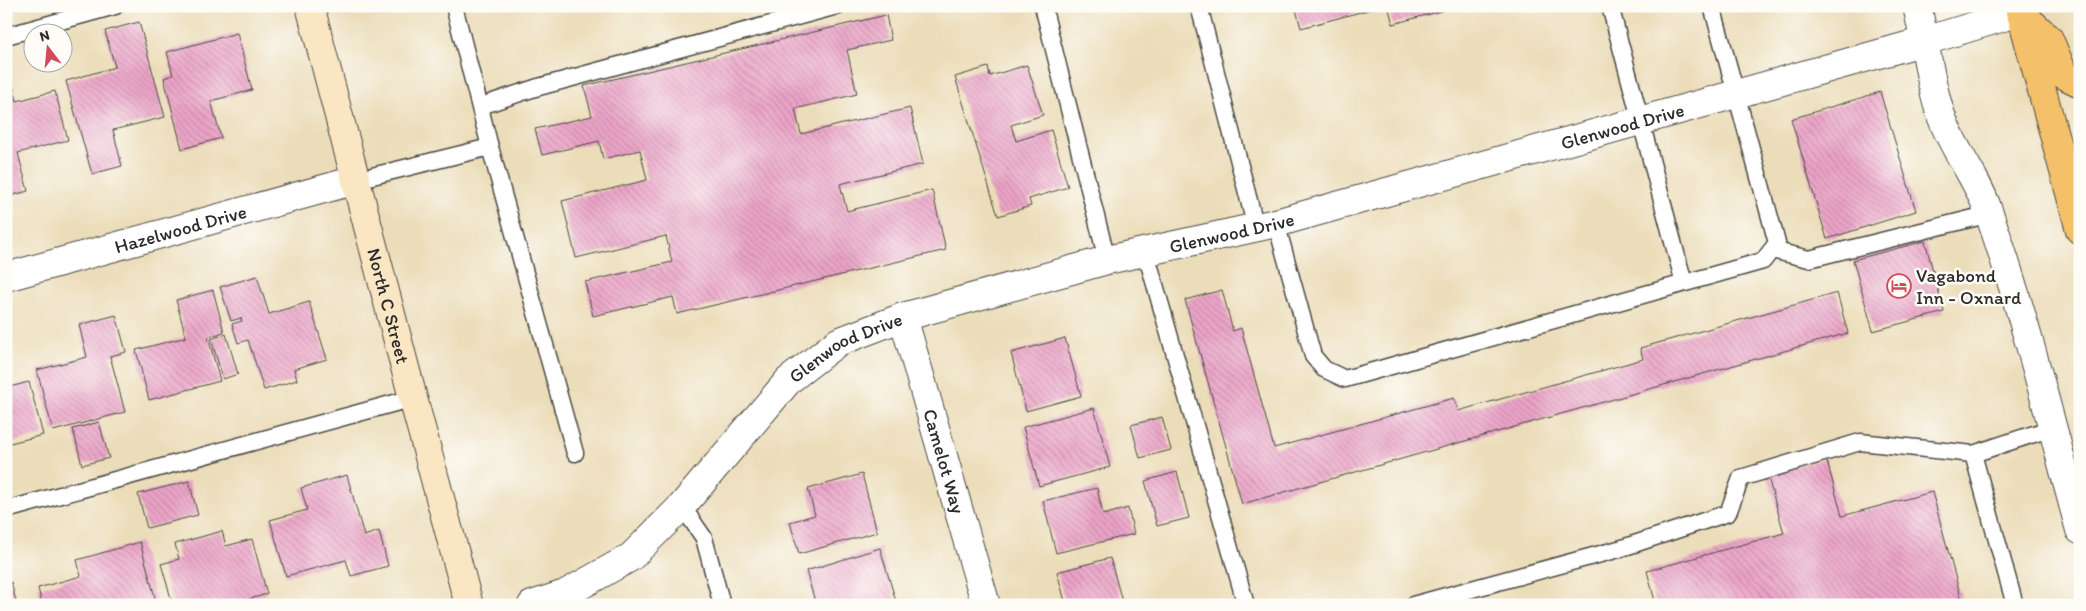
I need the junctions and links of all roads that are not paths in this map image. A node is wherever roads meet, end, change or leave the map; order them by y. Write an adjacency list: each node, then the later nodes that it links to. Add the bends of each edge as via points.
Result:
1 (115, 6): 11 (lane)
2 (310, 6): 18 (street, North C Street)
3 (454, 6): 15 (lane)
4 (836, 6): 15 (lane, via 535,88)
5 (1043, 6): 24 (lane)
6 (1199, 6): 20 (lane)
7 (1610, 6): 16 (lane)
8 (1712, 6): 14 (lane)
9 (1917, 6): 12 (street)
10 (2020, 8): 12 (street, Glenwood Drive); 13 (main road, via 2049,39 2064,75); 21 (main road)
11 (6, 36)
12 (1925, 41): 14 (street, Glenwood Drive); 19 (street, via 1941,116)
13 (2080, 83)
14 (1736, 94): 16 (street, Glenwood Drive); 22 (lane, via 1776,243)
15 (481, 106): 17 (lane)
16 (1641, 120): 20 (street, Glenwood Drive); 26 (lane)
17 (490, 147): 18 (lane); 30 (lane)
18 (356, 180): 25 (street, Hazelwood Drive); 28 (street, North C Street)
19 (1990, 214): 22 (lane, via 1809,259); 29 (street)
20 (1266, 225): 23 (street, Glenwood Drive); 26 (lane, via 1313,356 1324,369 1346,380)
21 (2080, 230)
22 (1772, 250): 26 (lane, via 1763,261)
23 (1146, 253): 24 (street, Glenwood Drive); 39 (lane)
24 (1107, 260): 27 (street, Glenwood Drive)
25 (6, 277)
26 (1684, 283)
27 (903, 317): 32 (street, Glenwood Drive, via 838,342 789,380); 38 (street, Camelot Way)
28 (413, 398): 33 (lane); 35 (street, North C Street)
29 (2052, 428): 31 (lane); 34 (street)
30 (575, 453)
31 (1973, 454): 40 (lane, via 1860,442 1740,478 1728,513 1619,549); 41 (lane)
32 (682, 506): 36 (street, Glenwood Drive, via 631,557 565,594); 37 (lane, via 704,538)
33 (6, 510)
34 (2080, 530)
35 (469, 605)
36 (532, 605)
37 (722, 605)
38 (986, 605)
39 (1246, 605)
40 (1413, 605)
41 (2015, 605)

